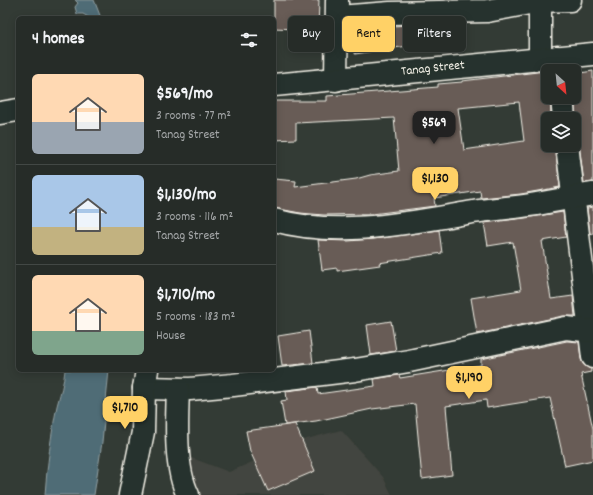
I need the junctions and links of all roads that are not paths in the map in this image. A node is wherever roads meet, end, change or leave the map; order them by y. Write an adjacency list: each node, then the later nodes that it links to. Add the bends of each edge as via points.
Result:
1 (570, 0): 2 (street)
2 (540, 1): 3 (street, via 487,11); 6 (street)
3 (390, 7): 4 (street)
4 (337, 9): 7 (street)
5 (593, 54): 6 (street, Tanag Street)
6 (552, 62): 7 (street, Tanag Street)
7 (336, 80): 8 (street, Tanag Street)
8 (276, 85)
9 (569, 152): 10 (street)
10 (583, 195): 11 (street, via 531,205 369,226 328,229 294,226); 12 (street)
11 (276, 221)
12 (591, 332): 13 (street); 15 (street, via 566,328 355,370)
13 (593, 357)
14 (145, 379): 15 (street); 16 (street, via 143,432)
15 (178, 389): 17 (street, via 179,458 184,488)
16 (130, 495)
17 (188, 495)

